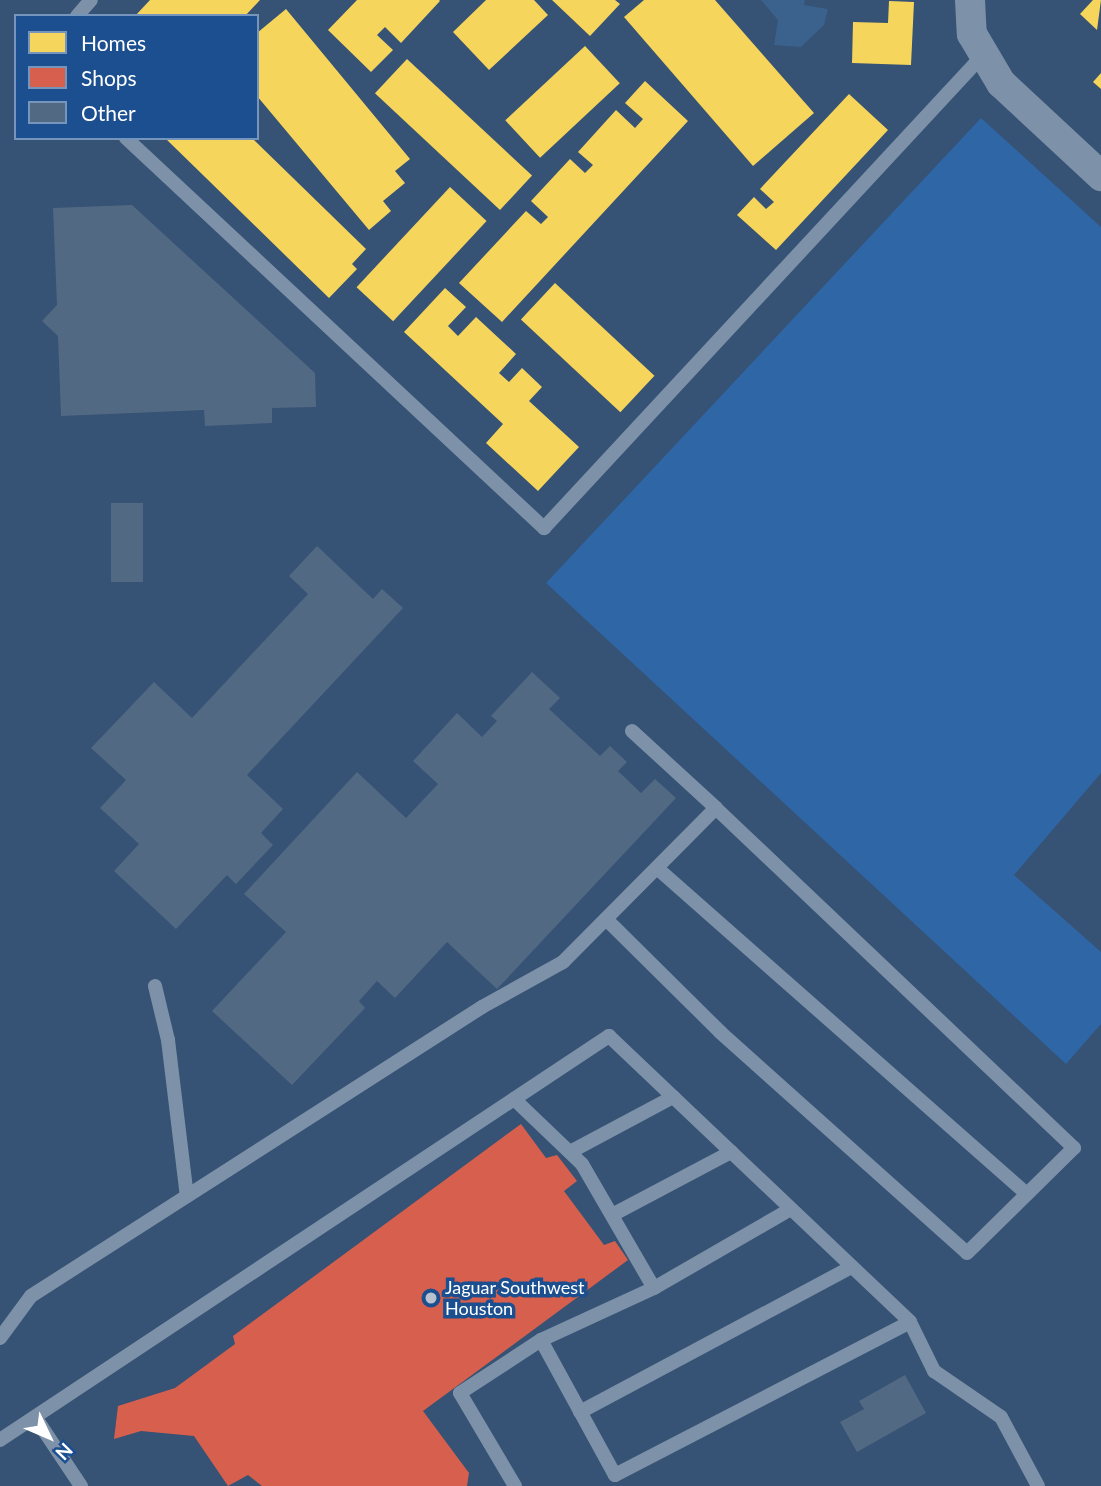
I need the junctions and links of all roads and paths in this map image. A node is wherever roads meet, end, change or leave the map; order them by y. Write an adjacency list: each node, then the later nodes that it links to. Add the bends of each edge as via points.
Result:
1 (92, 0): 3 (lane)
2 (970, 0): 4 (street, via 972,34)
3 (79, 14)
4 (981, 49): 5 (lane, via 544,527); 6 (street, via 1001,83)
5 (128, 140)
6 (1101, 176)
7 (632, 731): 8 (lane)
8 (716, 808): 9 (lane); 16 (lane, via 1074,1147)
9 (657, 868): 10 (lane); 16 (lane)
10 (606, 919): 16 (lane, via 720,1032 967,1253); 17 (lane, via 563,962 482,1007)
11 (155, 986): 17 (lane, via 168,1040)
12 (673, 1097): 13 (lane, via 608,1036); 14 (lane); 15 (lane)
13 (514, 1099): 14 (lane); 26 (lane)
14 (570, 1152): 19 (lane)
15 (731, 1152): 18 (lane); 19 (lane)
16 (1027, 1194)
17 (187, 1196): 23 (lane, via 31,1296)
18 (790, 1209): 20 (lane); 21 (lane)
19 (612, 1215): 21 (lane)
20 (852, 1267): 22 (lane); 25 (lane)
21 (654, 1288): 24 (lane)
22 (911, 1322): 25 (lane, via 615,1475); 30 (lane, via 934,1371 1001,1417)
23 (0, 1338)
24 (541, 1340): 25 (lane); 29 (lane, via 460,1393)
25 (580, 1412)
26 (35, 1417): 27 (lane); 28 (lane)
27 (0, 1440)
28 (81, 1486)
29 (514, 1486)
30 (1038, 1486)

